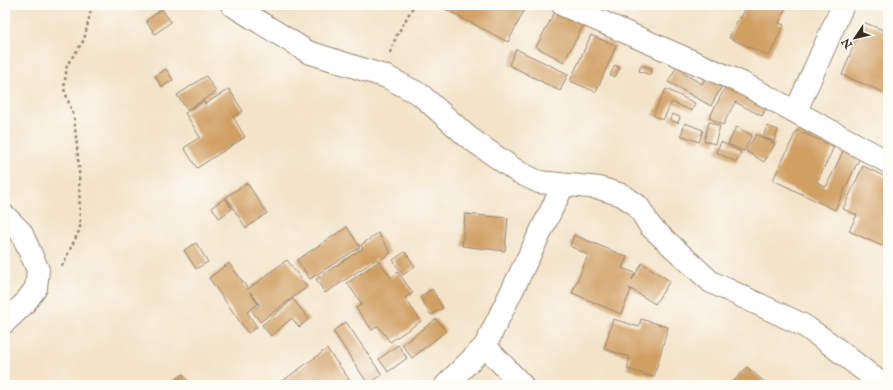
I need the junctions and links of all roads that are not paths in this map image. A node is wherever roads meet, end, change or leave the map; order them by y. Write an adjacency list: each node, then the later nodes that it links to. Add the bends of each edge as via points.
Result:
1 (232, 5): 6 (street, via 308,52 387,77 421,95 468,137 518,172 539,182)
2 (564, 5): 4 (street, via 688,58)
3 (843, 5): 4 (street)
4 (796, 111): 5 (street)
5 (888, 162)
6 (563, 186): 9 (street); 12 (street, via 599,188 622,194 638,206 650,226 711,282 804,325)
7 (5, 216): 8 (street, via 21,232 38,270 36,288)
8 (5, 322)
9 (485, 346): 10 (street); 11 (street)
10 (446, 385)
11 (522, 385)
12 (883, 385)

